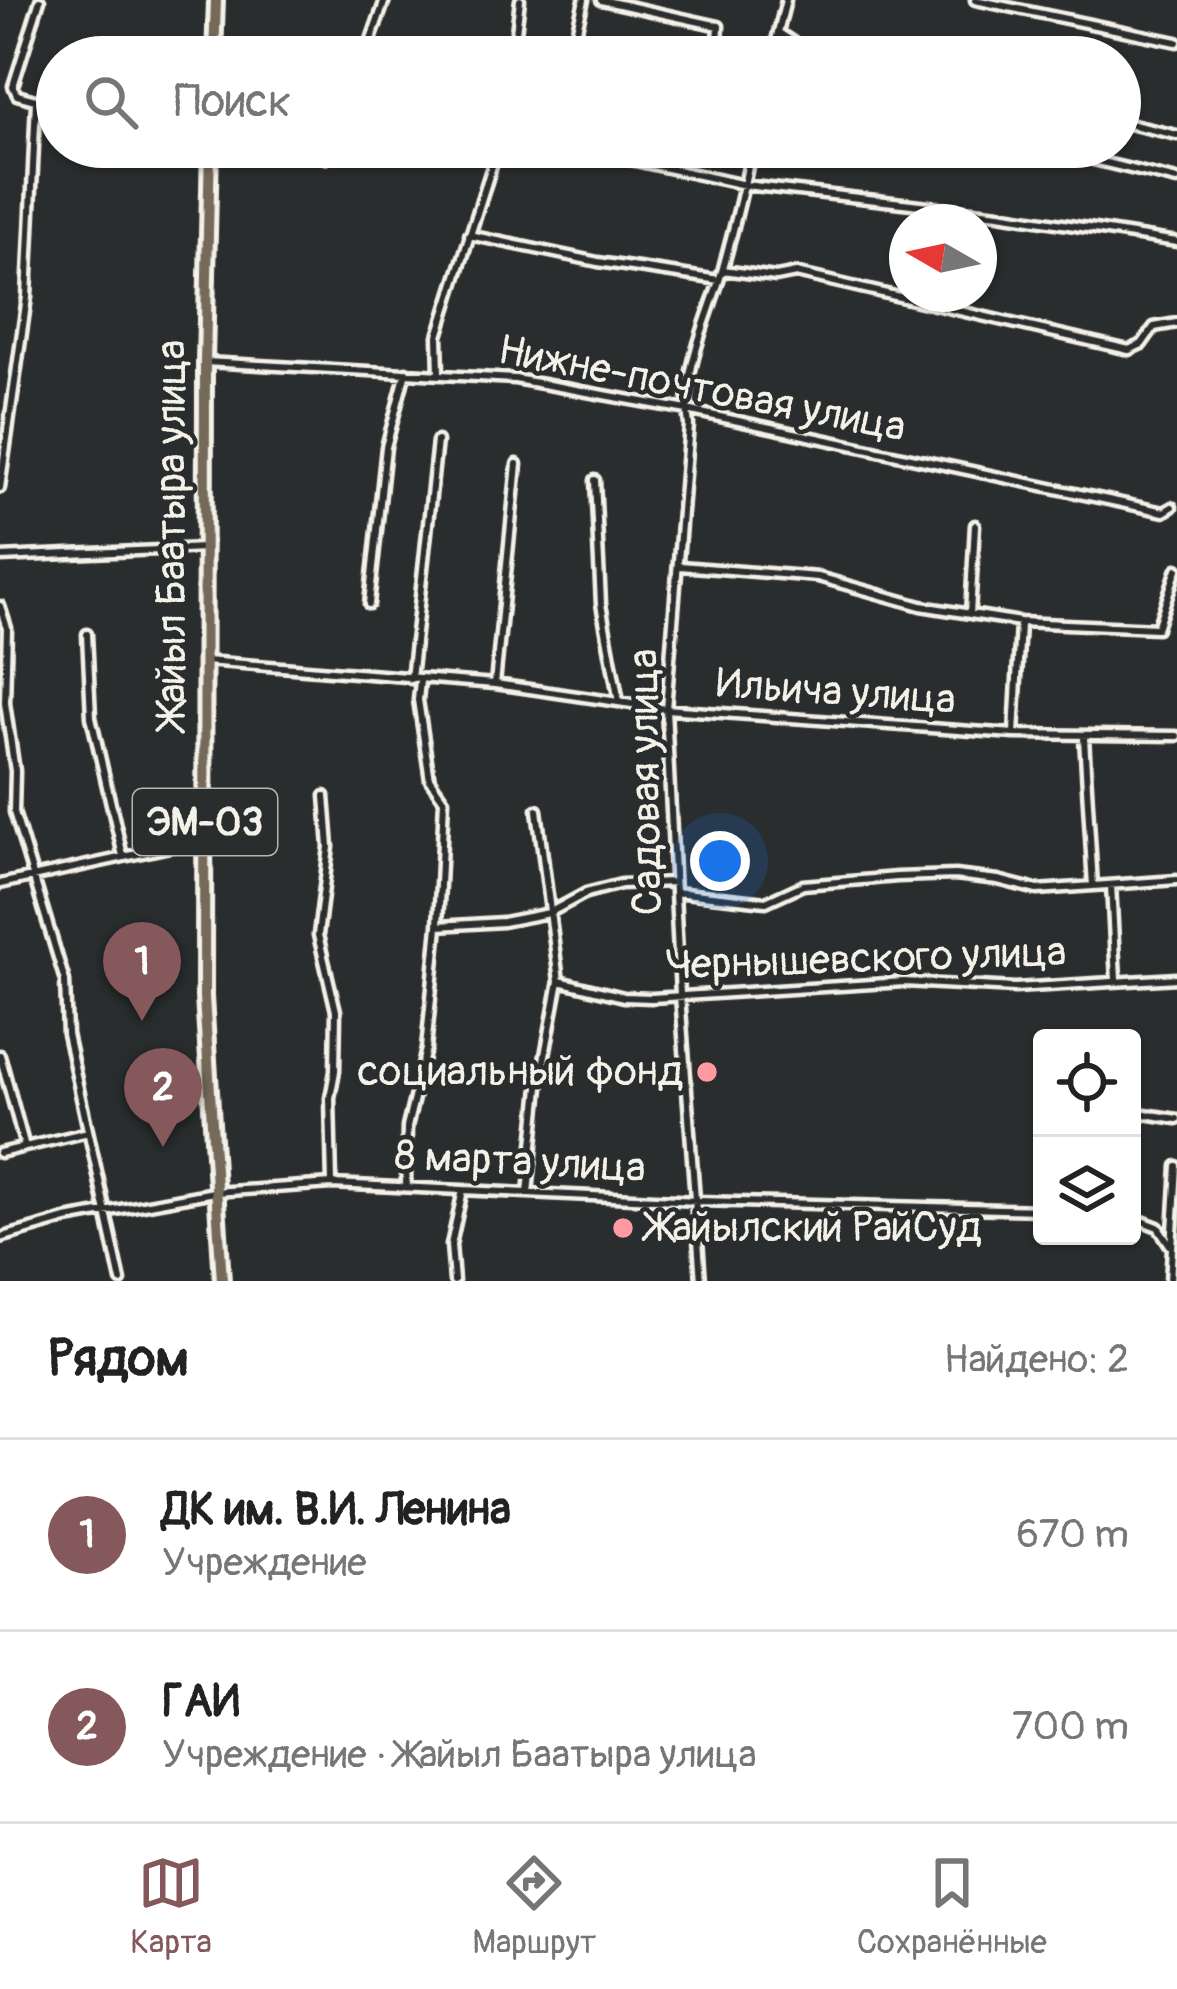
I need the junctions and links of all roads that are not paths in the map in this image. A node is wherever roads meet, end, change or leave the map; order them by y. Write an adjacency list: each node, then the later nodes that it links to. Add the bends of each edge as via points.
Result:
1 (40, 0): 18 (street, via 14,86)
2 (216, 0): 10 (highway)
3 (385, 0): 11 (street)
4 (520, 0): 12 (street)
5 (584, 0): 13 (street)
6 (601, 0): 14 (street, via 719,26)
7 (786, 0): 9 (street)
8 (975, 0): 17 (street)
9 (778, 32): 15 (street); 16 (street)
10 (215, 36)
11 (372, 36)
12 (516, 36)
13 (575, 36)
14 (718, 36)
15 (777, 36)
16 (784, 36)
17 (1177, 42)
18 (36, 102): 40 (street, via 27,297)
19 (1141, 126): 20 (street)
20 (1177, 134)
21 (210, 168): 33 (highway, Жайыл Баатыра улица / ЭМ-03)
22 (491, 168): 28 (street)
23 (667, 168): 27 (street)
24 (748, 168): 27 (street, Садовая улица)
25 (1127, 168): 26 (street)
26 (1177, 180)
27 (745, 185): 29 (street); 30 (street, Садовая улица)
28 (469, 235): 31 (street); 35 (street, via 438,336)
29 (1177, 242)
30 (723, 270): 31 (street, Садовая улица); 32 (street, via 796,273 1129,350 1154,327)
31 (719, 280): 36 (street, Садовая улица)
32 (1177, 322)
33 (210, 362): 34 (street, Нижне-почтовая улица); 43 (highway, Жайыл Баатыра улица / ЭМ-03)
34 (406, 372): 35 (street, Нижне-почтовая улица); 47 (street, via 386,447)
35 (439, 374): 36 (street, Нижне-почтовая улица)
36 (687, 410): 41 (street, Нижне-почтовая улица, via 1164,512); 45 (street, Садовая улица)
37 (437, 441): 53 (street)
38 (517, 464): 54 (street)
39 (596, 480): 55 (street, via 601,604)
40 (0, 488)
41 (1175, 507)
42 (975, 525): 49 (street)
43 (205, 548): 44 (street); 52 (highway, Жайыл Баатыра улица / ЭМ-03)
44 (0, 557)
45 (680, 566): 49 (street, via 818,577); 56 (street, Садовая улица)
46 (1177, 569): 50 (street, via 1157,628)
47 (369, 604)
48 (0, 606): 64 (street, via 14,812)
49 (970, 614): 50 (street)
50 (1020, 622): 57 (street)
51 (87, 634): 63 (street, via 91,717)
52 (205, 661): 53 (street, Ильича улица); 62 (highway, Жайыл Баатыра улица / ЭМ-03)
53 (416, 679): 54 (street, Ильича улица); 72 (street, via 430,780 444,800)
54 (495, 684): 55 (street, Ильича улица)
55 (619, 704): 56 (street, Ильича улица)
56 (666, 710): 57 (street, Ильича улица); 66 (street, Садовая улица)
57 (1015, 734): 59 (street, Ильича улица)
58 (1177, 736): 59 (street, Ильича улица)
59 (1084, 738): 69 (street)
60 (326, 796): 84 (street, via 318,935 336,1010)
61 (537, 811): 71 (street)
62 (206, 839): 63 (street); 87 (highway, Жайыл Баатыра улица / ЭМ-03)
63 (123, 856): 64 (street)
64 (33, 875): 67 (street); 80 (street, via 65,980)
65 (1177, 880): 68 (street)
66 (674, 882): 70 (street, Садовая улица); 71 (street, via 604,889)
67 (0, 884)
68 (1111, 885): 69 (street); 74 (street)
69 (1093, 886): 70 (street, via 1037,890 955,875 803,885 766,902)
70 (675, 892): 76 (street, Садовая улица)
71 (549, 913): 72 (street); 75 (street)
72 (438, 926): 85 (street, via 426,1049 406,1127)
73 (1177, 978): 74 (street, Чернышевского улица)
74 (1116, 980): 76 (street, Чернышевского улица)
75 (559, 981): 76 (street, Чернышевского улица, via 624,997); 88 (street)
76 (680, 995): 89 (street, Садовая улица)
77 (0, 1055): 81 (street)
78 (1141, 1113): 79 (street)
79 (1177, 1119)
80 (86, 1132): 81 (street); 91 (street)
81 (25, 1147): 82 (street)
82 (0, 1153)
83 (1177, 1166): 94 (street)
84 (332, 1184): 85 (street, 8 марта улица); 87 (street, 8 марта улица)
85 (406, 1185): 86 (street, 8 марта улица)
86 (463, 1190): 88 (street, 8 марта улица); 97 (street, via 451,1245)
87 (214, 1192): 91 (street, 8 марта улица); 96 (highway, Жайыл Баатыра улица / ЭМ-03)
88 (528, 1193): 89 (street, 8 марта улица)
89 (698, 1201): 90 (street, 8 марта улица); 98 (street, Садовая улица)
90 (1033, 1210)
91 (109, 1214): 93 (street, 8 марта улица); 95 (street)
92 (1141, 1220): 94 (street, via 1158,1227)
93 (0, 1238)
94 (1170, 1246): 99 (street)
95 (121, 1281)
96 (222, 1281)
97 (454, 1281)
98 (701, 1281)
99 (1170, 1281)

